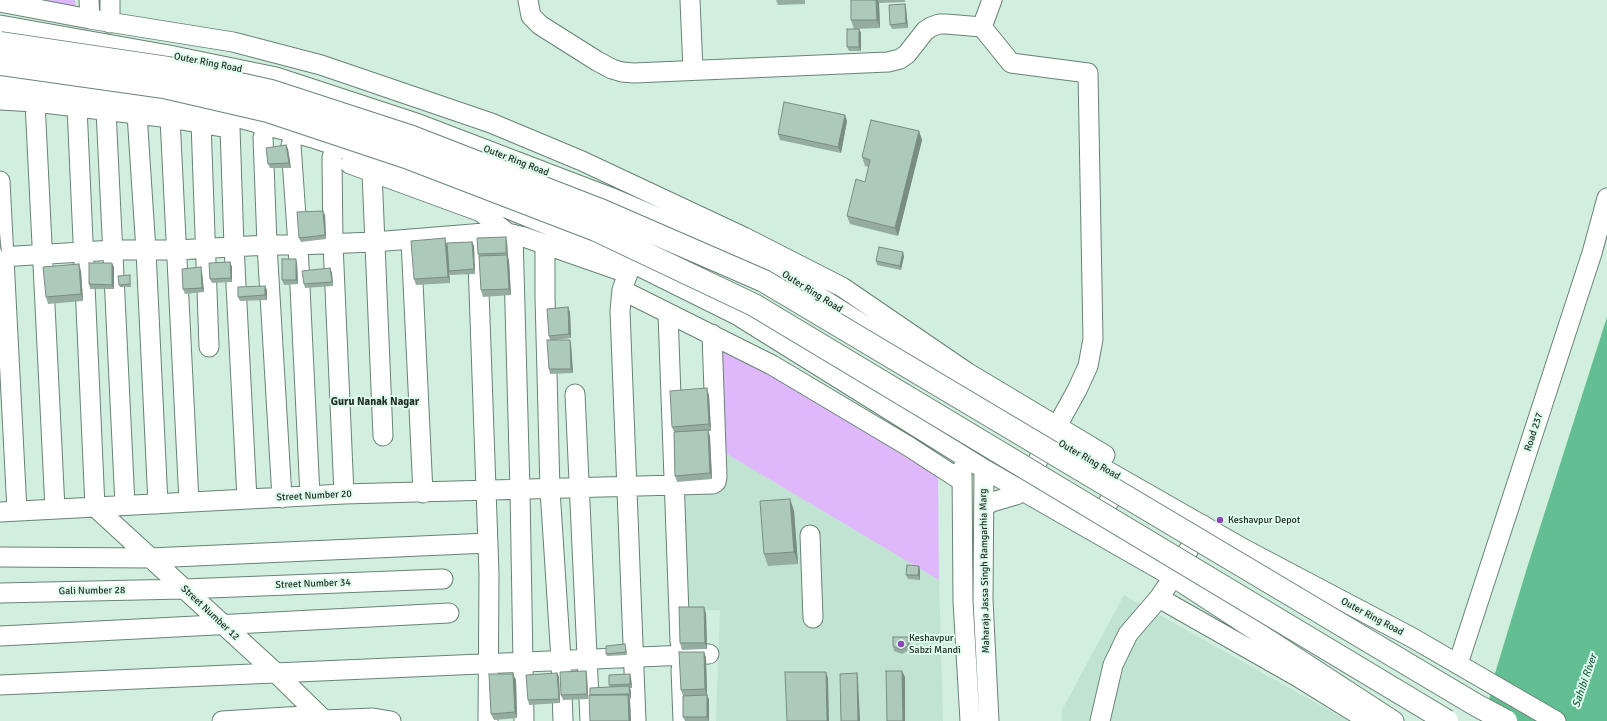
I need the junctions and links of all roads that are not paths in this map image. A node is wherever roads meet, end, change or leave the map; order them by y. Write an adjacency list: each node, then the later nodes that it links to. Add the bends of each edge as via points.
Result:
1 (89, 0): 7 (street)
2 (110, 0): 8 (street)
3 (528, 0): 13 (street, via 531,16 540,25 612,69 622,72)
4 (690, 0): 13 (street)
5 (992, 0): 10 (street)
6 (0, 2): 7 (street)
7 (90, 20): 8 (street)
8 (110, 23): 52 (street, via 233,42 321,64 491,123 582,161 744,237 842,287)
9 (0, 25): 47 (street, Outer Ring Road, via 276,77 419,124 610,197 769,265)
10 (982, 27): 13 (street, via 946,24 935,26 925,32 907,54 888,62); 52 (street, via 1011,63 1088,73 1093,339 1088,366)
11 (0, 43): 120 (main road, Outer Ring Road, bridge, via 168,68 271,91 412,137 603,211 764,280)
12 (0, 64): 119 (main road, bridge, via 164,87 268,111 406,157 596,230 754,305)
13 (693, 70)
14 (0, 81): 45 (street, via 198,107 313,138 437,180 592,243)
15 (0, 100): 16 (street)
16 (35, 102): 17 (street); 43 (street)
17 (77, 107): 18 (street); 42 (street)
18 (106, 110): 19 (street); 39 (street)
19 (138, 114): 20 (street); 41 (street)
20 (170, 118): 21 (street); 40 (street)
21 (201, 122): 22 (street); 38 (street)
22 (230, 128): 23 (street); 37 (street)
23 (263, 137): 24 (street); 35 (street)
24 (291, 145): 25 (street); 36 (street)
25 (332, 157): 26 (street); 33 (street)
26 (372, 172): 29 (street, via 481,212); 32 (street)
27 (0, 181): 44 (street)
28 (1607, 198): 102 (street, Road 237, via 1592,254)
29 (510, 233): 30 (street); 34 (street); 61 (street)
30 (476, 234): 31 (street); 63 (street)
31 (411, 240): 32 (street); 65 (street)
32 (374, 242): 33 (street); 53 (street)
33 (333, 244): 36 (street); 66 (street)
34 (545, 244): 45 (street); 62 (street)
35 (267, 245): 36 (street); 37 (street); 68 (street)
36 (298, 245): 67 (street)
37 (234, 246): 38 (street); 69 (street)
38 (205, 248): 40 (street); 49 (street)
39 (114, 250): 41 (street); 42 (street); 72 (street)
40 (176, 250): 41 (street); 70 (street)
41 (146, 251): 71 (street)
42 (83, 252): 43 (street); 74 (street)
43 (42, 255): 44 (street); 75 (street)
44 (2, 257): 76 (street)
45 (627, 275): 46 (street); 50 (street, via 737,315); 59 (street, via 620,311)
46 (668, 314): 48 (street); 58 (street)
47 (849, 316): 50 (street); 52 (street, Outer Ring Road, via 975,395)
48 (712, 334): 57 (street, via 772,365); 58 (street, Street Number 20, via 716,482)
49 (209, 347)
50 (817, 365): 54 (street)
51 (574, 394): 60 (street)
52 (1053, 432): 56 (street, Outer Ring Road); 64 (street); 81 (street, via 1099,451 1235,538)
53 (383, 436)
54 (962, 456): 55 (street); 57 (street, Maharaja Jassa Singh Ramgarhia Marg)
55 (984, 469): 64 (street); 73 (street, Maharaja Jassa Singh Ramgarhia Marg)
56 (1123, 480): 77 (street, Outer Ring Road); 78 (street)
57 (962, 481): 90 (street, Maharaja Jassa Singh Ramgarhia Marg)
58 (674, 486): 59 (street, Street Number 20); 96 (street)
59 (628, 487): 60 (street, Street Number 20); 97 (street)
60 (580, 489): 62 (street, Street Number 20); 98 (street)
61 (520, 490): 62 (street, Street Number 20); 63 (street, Street Number 20); 100 (street)
62 (550, 490): 99 (street)
63 (486, 491): 65 (street, Street Number 20); 80 (street)
64 (1021, 491): 73 (street); 78 (street)
65 (423, 493): 66 (street, Street Number 20)
66 (344, 494): 67 (street, Street Number 20)
67 (310, 496): 68 (street, Street Number 20)
68 (282, 498): 69 (street, Street Number 20)
69 (248, 499): 70 (street, Street Number 20)
70 (189, 502): 71 (street, Street Number 20)
71 (158, 504): 72 (street, Street Number 20)
72 (125, 505): 74 (street, Street Number 20)
73 (984, 506): 89 (street, Maharaja Jassa Singh Ramgarhia Marg)
74 (95, 507): 75 (street, Street Number 20); 83 (street, Street Number 12)
75 (55, 509): 76 (street, Street Number 20)
76 (8, 511)
77 (1203, 526): 81 (street, Outer Ring Road); 85 (street)
78 (1090, 530): 85 (street)
79 (810, 535): 92 (street)
80 (488, 543): 83 (street); 101 (street)
81 (1246, 550): 102 (street, Outer Ring Road)
82 (0, 557): 83 (street)
83 (150, 558): 86 (street, Street Number 12)
84 (443, 578): 86 (street, Street Number 34)
85 (1173, 578): 88 (street); 118 (street)
86 (184, 589): 87 (street, Gali Number 28); 93 (street, Street Number 12)
87 (0, 592)
88 (1159, 598): 116 (street, via 1128,634 1113,665); 117 (street, via 1298,677)
89 (983, 600): 90 (street); 115 (street, Maharaja Jassa Singh Ramgarhia Marg)
90 (963, 601): 114 (street, Maharaja Jassa Singh Ramgarhia Marg)
91 (449, 613): 93 (street)
92 (813, 618)
93 (224, 626): 94 (street); 103 (street, Street Number 12)
94 (0, 636)
95 (709, 654): 96 (street)
96 (681, 655): 97 (street); 113 (street)
97 (634, 656): 98 (street); 112 (street)
98 (588, 659): 99 (street); 111 (street)
99 (561, 660): 100 (street); 110 (street)
100 (522, 662): 101 (street); 109 (street)
101 (488, 663): 103 (street); 108 (street)
102 (1458, 664): 121 (street, Outer Ring Road)
103 (276, 673): 104 (street); 105 (street, Street Number 12)
104 (0, 685)
105 (322, 719): 106 (street); 107 (street, via 373,718)
106 (222, 721)
107 (391, 721)
108 (488, 721)
109 (524, 721)
110 (563, 721)
111 (590, 721)
112 (636, 721)
113 (683, 721)
114 (970, 721)
115 (989, 721)
116 (1100, 721)
117 (1369, 721)
118 (1394, 721)
119 (1447, 721)
120 (1506, 721)
121 (1556, 721)

